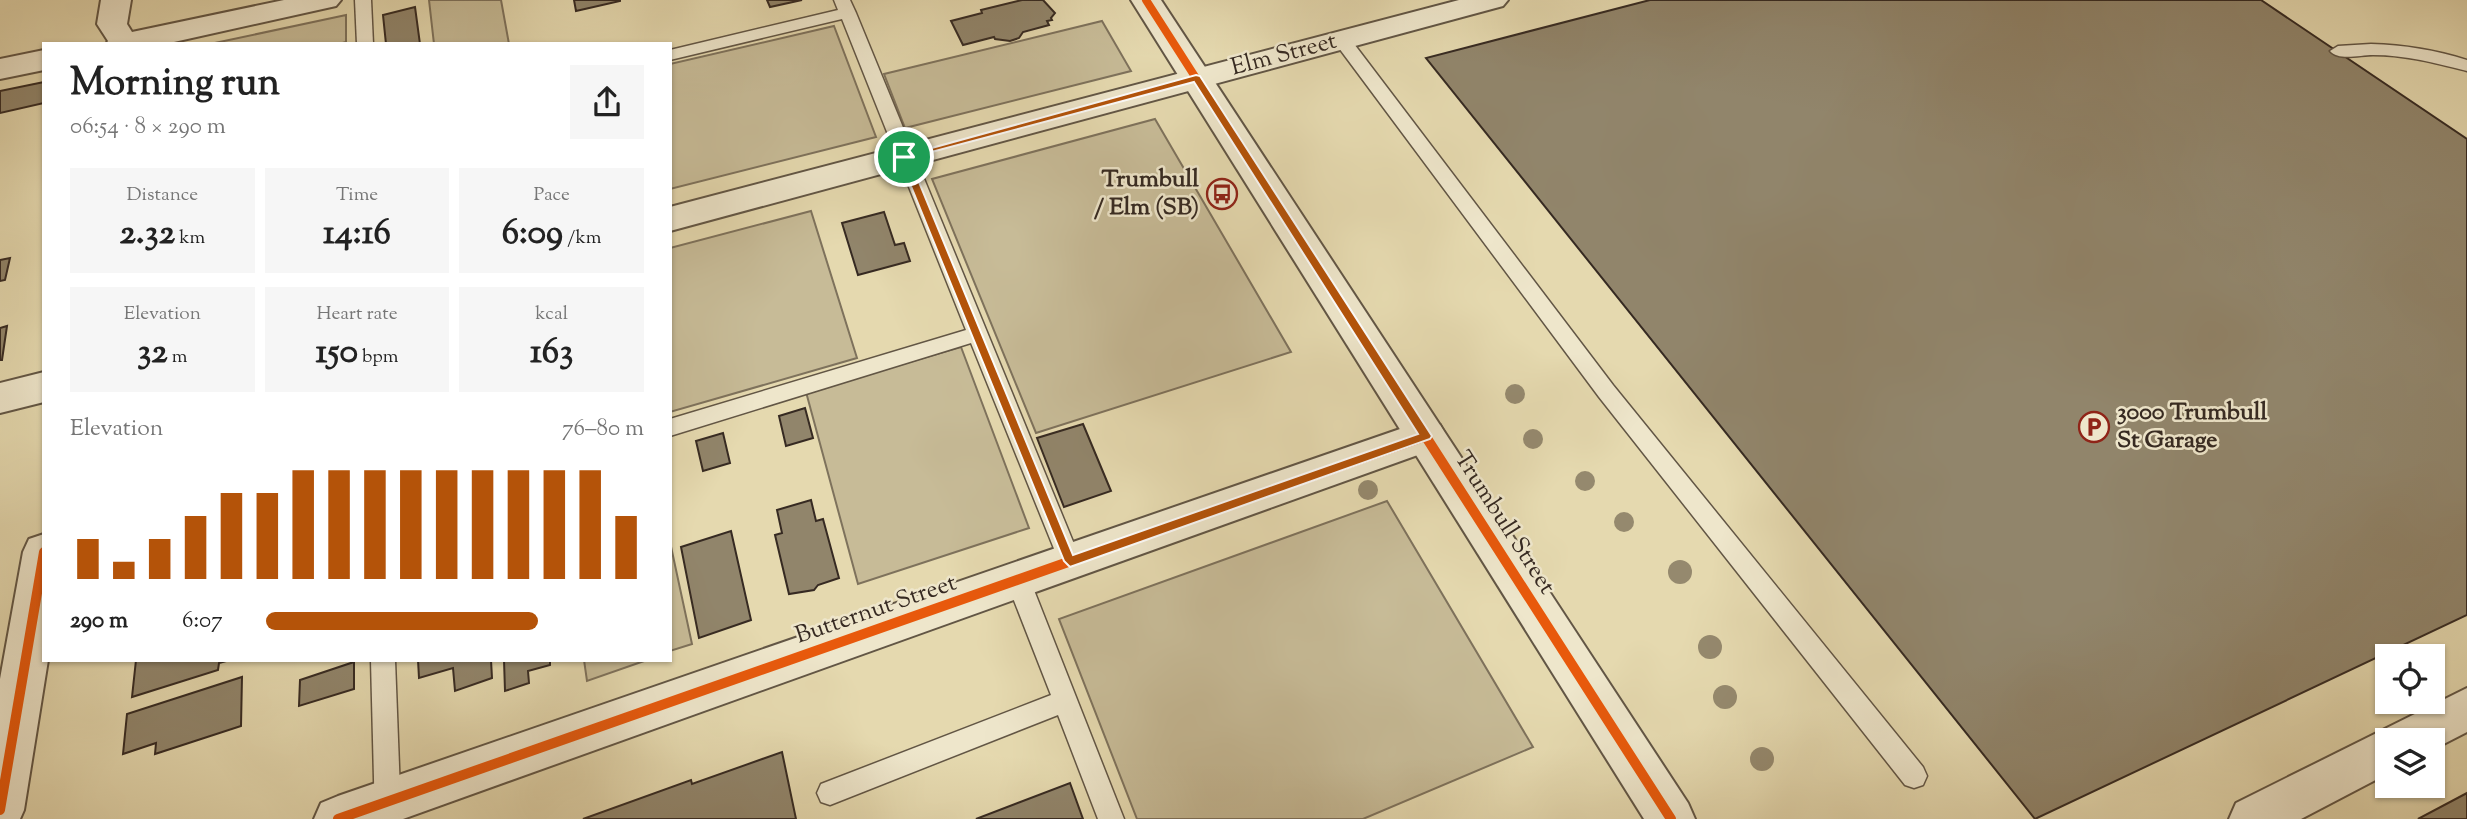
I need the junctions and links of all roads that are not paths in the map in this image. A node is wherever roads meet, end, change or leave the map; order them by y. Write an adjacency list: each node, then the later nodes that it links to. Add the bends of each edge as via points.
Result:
1 (116, 0): 8 (street, via 113,24)
2 (326, 0): 9 (street)
3 (363, 0): 10 (lane)
4 (1146, 0): 16 (street, Trumbull Street)
5 (1493, 0): 7 (street, Elm Street)
6 (845, 7): 12 (lane); 17 (lane)
7 (1342, 40): 16 (street, Elm Street); 32 (lane, via 1606,391)
8 (123, 42)
9 (129, 42)
10 (365, 42)
11 (2338, 51): 14 (lane, via 2402,49)
12 (672, 54)
13 (42, 60): 15 (street)
14 (2467, 66)
15 (0, 69)
16 (1196, 78): 17 (street, Elm Street); 23 (street, Trumbull Street)
17 (904, 157): 18 (street, Elm Street); 19 (lane)
18 (672, 218)
19 (977, 334): 22 (lane); 24 (lane)
20 (42, 388): 21 (street)
21 (0, 398)
22 (672, 427)
23 (1426, 436): 24 (street, Butternut Street); 38 (street, Trumbull Street)
24 (1070, 561): 26 (street, Butternut Street)
25 (42, 564): 34 (street)
26 (1018, 580): 28 (lane); 35 (street, Butternut Street)
27 (383, 662): 35 (lane)
28 (1065, 701): 33 (lane); 37 (lane)
29 (2467, 709): 30 (street)
30 (2430, 728)
31 (2375, 756): 39 (street)
32 (1914, 776)
33 (830, 793)
34 (0, 810)
35 (387, 810): 36 (street, Butternut Street)
36 (338, 819)
37 (1111, 819)
38 (1671, 819)
39 (2253, 819)

